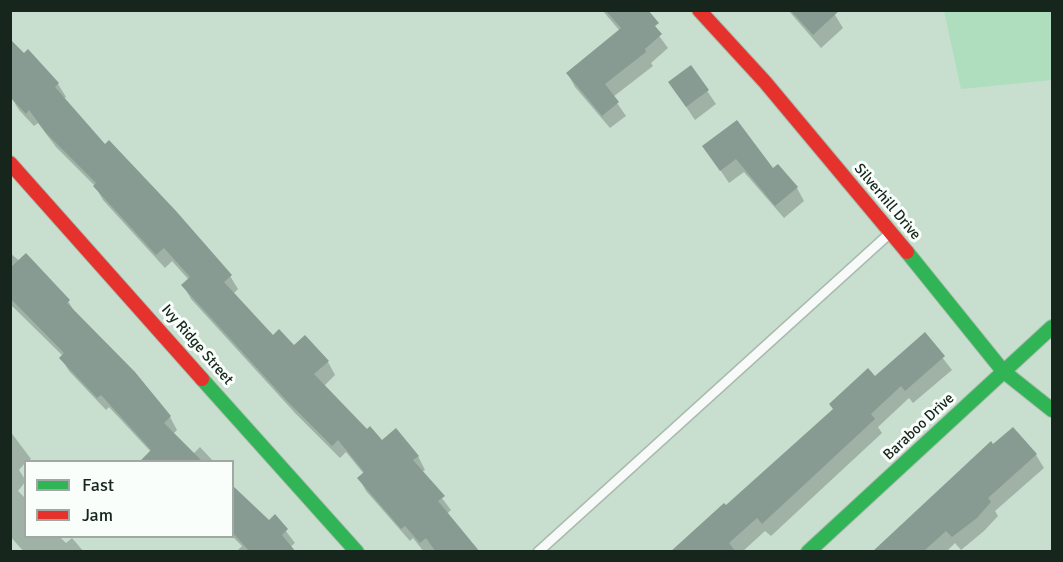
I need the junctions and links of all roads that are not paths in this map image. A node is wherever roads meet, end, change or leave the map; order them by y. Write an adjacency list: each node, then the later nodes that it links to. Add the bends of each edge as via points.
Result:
1 (699, 10): 3 (street, Silverhill Drive)
2 (10, 163): 7 (street, Ivy Ridge Street)
3 (891, 232): 5 (street, Silverhill Drive); 8 (lane)
4 (1053, 327): 5 (street, Baraboo Drive)
5 (1003, 372): 6 (street, Silverhill Drive); 9 (street, Baraboo Drive)
6 (1053, 410)
7 (357, 552)
8 (538, 552)
9 (808, 552)

